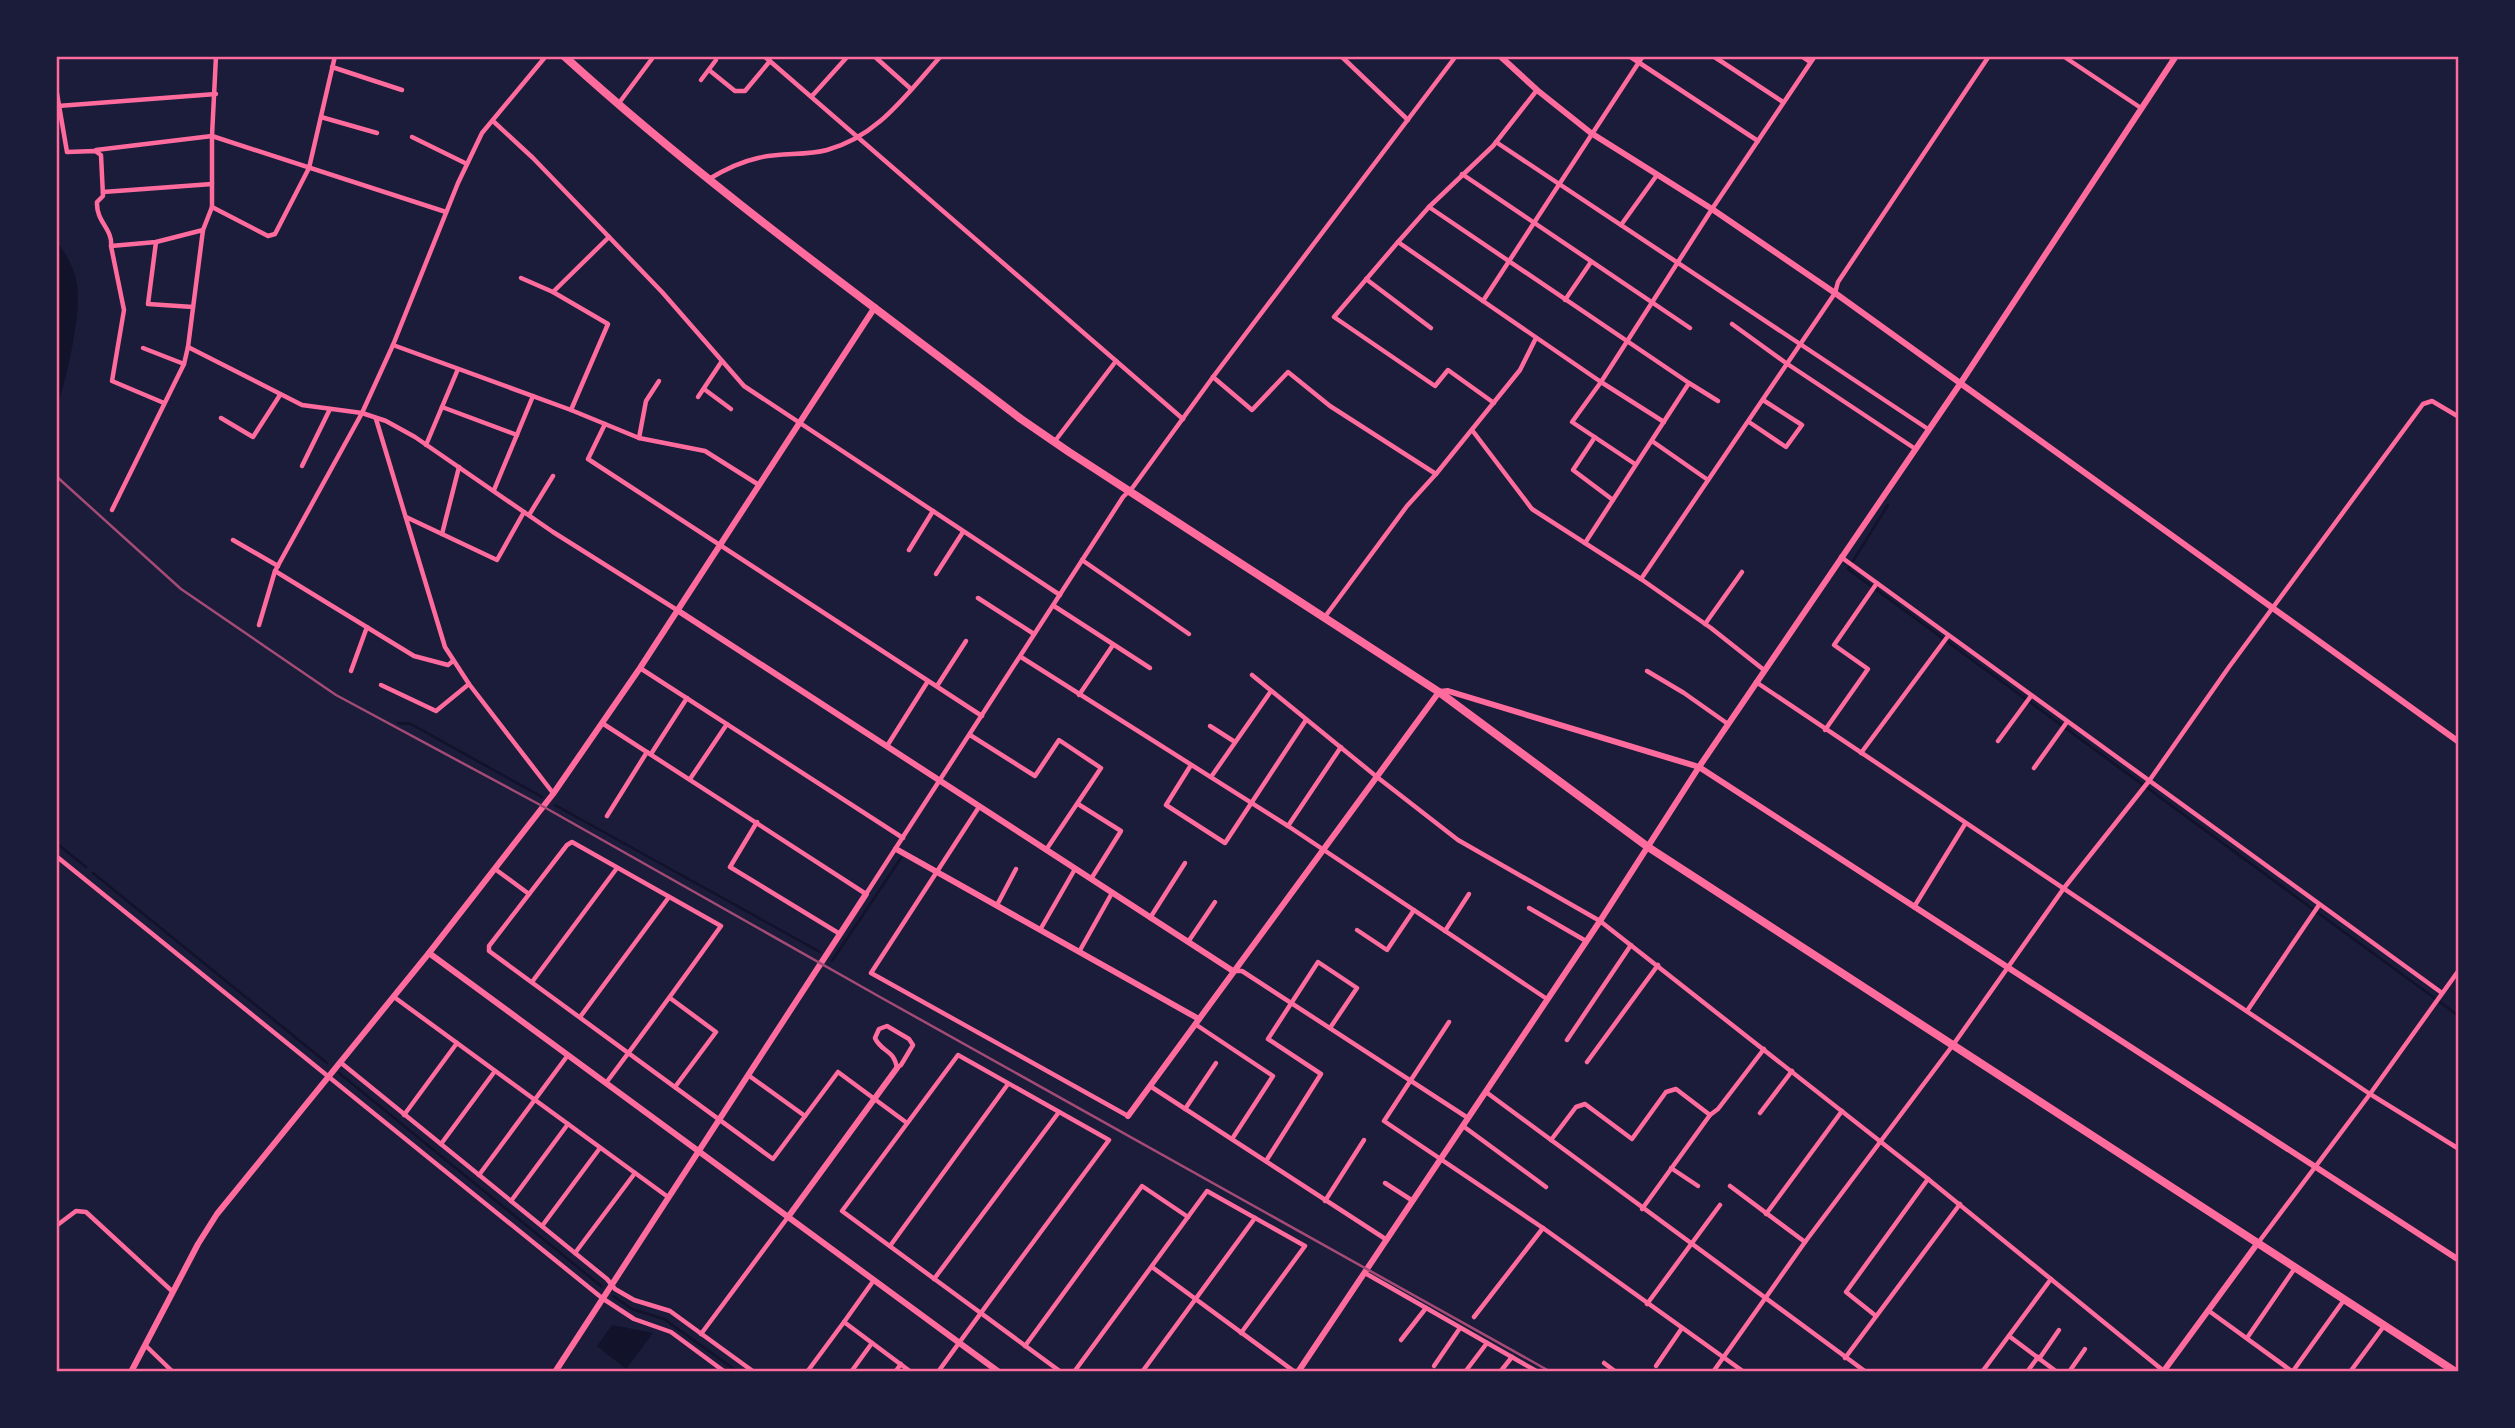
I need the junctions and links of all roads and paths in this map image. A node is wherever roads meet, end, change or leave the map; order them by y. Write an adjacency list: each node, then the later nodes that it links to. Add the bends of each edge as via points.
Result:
1 (216, 56): 32 (street)
2 (335, 56): 25 (street)
3 (546, 56): 40 (street)
4 (564, 56): 35 (highway)
5 (654, 56): 35 (street)
6 (764, 56): 22 (street)
7 (848, 56): 33 (street)
8 (874, 56): 29 (street)
9 (941, 56): 29 (street)
10 (1341, 56): 39 (street)
11 (1456, 56): 39 (street)
12 (1500, 56): 31 (street)
13 (1629, 56): 24 (street)
14 (1643, 56): 24 (street)
15 (1713, 56): 34 (street)
16 (1801, 56): 23 (street)
17 (1815, 56): 23 (street)
18 (1989, 56): 74 (street)
19 (2063, 56): 37 (street)
20 (2176, 56): 37 (street)
21 (716, 60): 26 (street)
22 (770, 61): 26 (street, via 745,91 735,91); 33 (street)
23 (1810, 62): 34 (street)
24 (1639, 63): 42 (street); 46 (street)
25 (332, 66): 30 (street); 38 (street)
26 (709, 70): 27 (street)
27 (701, 80)
28 (56, 88): 36 (street)
29 (911, 89): 44 (street, via 888,116)
30 (402, 90)
31 (1537, 90): 42 (street); 47 (street)
32 (216, 94): 36 (street); 43 (street)
33 (812, 96): 44 (street)
34 (1783, 102): 46 (street)
35 (617, 105): 53 (highway)
36 (58, 106): 48 (street, via 67,152)
37 (2141, 108): 98 (street)
38 (321, 117): 41 (street); 50 (street)
39 (1408, 120): 94 (street)
40 (493, 121): 49 (street); 64 (street)
41 (377, 133)
42 (1591, 133): 52 (street); 55 (street)
43 (212, 136): 48 (street); 50 (street); 54 (street)
44 (859, 136): 53 (street, via 827,150 759,157); 90 (street)
45 (412, 137): 49 (street)
46 (1758, 141): 59 (street)
47 (1496, 142): 51 (street); 55 (street)
48 (95, 150): 56 (street, via 101,155)
49 (467, 164): 60 (street)
50 (309, 168): 57 (street, via 275,234 268,236); 60 (street)
51 (1462, 174): 58 (street); 61 (street)
52 (1657, 174): 59 (street); 62 (street)
53 (708, 180): 79 (highway)
54 (212, 184): 56 (street); 57 (street)
55 (1559, 184): 61 (street); 62 (street)
56 (103, 192): 67 (street, via 97,213 112,238)
57 (212, 207): 63 (street)
58 (1429, 207): 66 (street); 68 (street)
59 (1712, 209): 70 (street); 74 (street)
60 (446, 212): 86 (street)
61 (1534, 223): 68 (street); 69 (street)
62 (1621, 226): 70 (street)
63 (203, 230): 65 (street); 78 (street)
64 (610, 237): 73 (street); 89 (street)
65 (156, 242): 67 (street); 78 (street, via 148,303)
66 (1398, 242): 72 (street); 76 (street)
67 (111, 246): 105 (street, via 124,310 112,381)
68 (1509, 260): 75 (street); 76 (street)
69 (1591, 262): 75 (street); 77 (street)
70 (1678, 263): 77 (street); 85 (street)
71 (521, 278): 73 (street)
72 (1366, 279): 81 (street); 106 (street, via 1334,317 1435,386 1448,370)
73 (553, 292): 110 (street, via 608,324)
74 (1835, 293): 85 (street); 98 (street)
75 (1565, 300): 84 (street)
76 (1483, 301): 83 (street)
77 (1653, 303): 82 (street); 84 (street)
78 (192, 307): 87 (street)
79 (875, 307): 118 (street); 126 (highway)
80 (1732, 324): 91 (street)
81 (1431, 328)
82 (1690, 328)
83 (1536, 338): 96 (street); 106 (street, via 1520,370)
84 (1629, 341): 96 (street); 97 (street)
85 (1801, 343): 91 (street); 120 (street)
86 (393, 345): 93 (street); 111 (street)
87 (188, 346): 92 (street); 100 (street)
88 (144, 348): 92 (street)
89 (722, 361): 99 (street); 118 (street, via 744,387)
90 (1116, 361): 115 (street); 126 (street)
91 (1786, 363): 103 (street); 128 (street)
92 (184, 364): 105 (street)
93 (458, 369): 101 (street); 107 (street)
94 (1213, 377): 115 (street); 132 (street, via 1252,410 1289,372 1331,406)
95 (659, 381): 124 (street, via 646,401)
96 (1601, 382): 116 (street); 123 (street, via 1572,422)
97 (1689, 383): 104 (street); 116 (street)
98 (1960, 384): 120 (street); 159 (street)
99 (704, 389): 102 (street); 109 (street)
100 (280, 395): 108 (street, via 302,405); 113 (street, via 253,437)
101 (533, 396): 110 (street); 122 (street)
102 (698, 397)
103 (1763, 400): 117 (street); 117 (street, via 1802,425 1786,447)
104 (1717, 401)
105 (164, 403): 139 (street)
106 (1494, 403): 121 (street)
107 (442, 407): 122 (street); 127 (street)
108 (330, 409): 111 (street); 130 (street)
109 (731, 409)
110 (571, 410): 119 (street)
111 (362, 414): 114 (street); 151 (street)
112 (2459, 417): 159 (street, via 2431,401 2423,404)
113 (221, 418)
114 (376, 419): 127 (street); 142 (street)
115 (1183, 419): 137 (street)
116 (1664, 422): 125 (street)
117 (1749, 422): 134 (street)
118 (799, 423): 135 (street); 140 (street)
119 (605, 424): 124 (street); 147 (street, via 588,459)
120 (1928, 429): 128 (street)
121 (1472, 430): 132 (street); 146 (street, via 1532,509)
122 (517, 435): 136 (street)
123 (1594, 437): 129 (street); 138 (street, via 1573,470)
124 (639, 438): 135 (street, via 705,451)
125 (1652, 441): 129 (street); 134 (street)
126 (1055, 442): 137 (highway)
127 (426, 445): 131 (street)
128 (1914, 448): 149 (street)
129 (1635, 464): 138 (street)
130 (302, 466)
131 (459, 467): 136 (street); 144 (street)
132 (1436, 474): 161 (street)
133 (553, 476): 141 (street)
134 (1708, 480): 154 (street)
135 (759, 485): 147 (street)
136 (494, 491): 141 (street)
137 (1128, 491): 150 (street); 161 (highway)
138 (1613, 499): 146 (street)
139 (112, 510)
140 (933, 511): 143 (street); 148 (street)
141 (527, 513): 144 (street, via 497,560); 160 (street)
142 (405, 517): 144 (street); 171 (street)
143 (963, 532): 153 (street); 156 (street)
144 (442, 534)
145 (233, 540): 151 (street)
146 (1585, 542): 154 (street)
147 (720, 544): 160 (street); 178 (street)
148 (909, 550)
149 (1841, 557): 155 (street); 174 (street)
150 (1082, 560): 156 (street); 165 (street)
151 (277, 568): 163 (street); 164 (street)
152 (1742, 572): 162 (street)
153 (936, 573)
154 (1641, 579): 162 (street)
155 (1876, 584): 167 (street); 195 (street, via 1834,645 1867,669)
156 (1060, 595): 158 (street)
157 (978, 598): 166 (street)
158 (1054, 606): 166 (street); 169 (street)
159 (2272, 609): 199 (street); 211 (street)
160 (677, 610): 172 (street); 200 (street)
161 (1324, 619): 184 (highway)
162 (1705, 624): 174 (street)
163 (260, 625)
164 (367, 627): 171 (street, via 414,656 448,665); 175 (street)
165 (1189, 634)
166 (1034, 635): 170 (street)
167 (1947, 636): 186 (street); 203 (street)
168 (966, 641): 182 (street)
169 (1113, 645): 173 (street); 185 (street)
170 (1021, 657): 185 (street); 188 (street)
171 (453, 661): 180 (street)
172 (640, 668): 187 (street); 190 (street)
173 (1150, 668)
174 (1764, 670): 179 (street)
175 (351, 671)
176 (1647, 671): 193 (street)
177 (1252, 675): 183 (street)
178 (929, 681): 182 (street); 200 (street)
179 (1756, 682): 193 (street); 195 (street)
180 (469, 684): 181 (street, via 436,711); 212 (street)
181 (381, 685)
182 (937, 686): 188 (street)
183 (1270, 691): 189 (street); 198 (street)
184 (1439, 692): 205 (street); 208 (street); 221 (highway)
185 (1079, 695): 204 (street)
186 (2031, 696): 191 (street); 197 (street)
187 (687, 698): 192 (street); 202 (street)
188 (982, 716): 196 (street)
189 (1306, 720): 201 (street); 213 (street)
190 (602, 723): 202 (street); 212 (street)
191 (2067, 723): 206 (street); 211 (street)
192 (727, 724): 209 (street); 220 (street)
193 (1728, 724): 205 (street)
194 (1210, 726): 198 (street)
195 (1825, 730): 203 (street)
196 (970, 735): 210 (street); 214 (street, via 1035,776 1059,740 1101,768)
197 (1998, 741)
198 (1235, 742): 207 (street)
199 (2459, 742)
200 (887, 746): 210 (street)
201 (1341, 747): 208 (street); 219 (street)
202 (649, 753): 209 (street); 216 (street)
203 (1861, 753): 218 (street)
204 (1191, 765): 207 (street); 213 (street, via 1166,805 1226,844)
205 (1699, 766): 221 (street); 242 (street)
206 (2034, 768)
207 (1211, 777): 213 (street)
208 (1377, 777): 223 (street); 246 (street, via 1458,840)
209 (690, 779): 217 (street)
210 (940, 781): 215 (street); 220 (street)
211 (2148, 782): 233 (street); 241 (street)
212 (554, 794): 228 (street)
213 (1251, 803): 219 (street)
214 (1078, 804): 224 (street); 232 (street, via 1121,831)
215 (979, 807): 224 (street); 231 (street)
216 (607, 816)
217 (757, 822): 236 (street); 250 (street, via 730,867)
218 (1965, 824): 233 (street); 242 (street)
219 (1288, 826): 223 (street)
220 (903, 838): 222 (street)
221 (1648, 847): 246 (street); 273 (highway)
222 (896, 849): 231 (street); 236 (street)
223 (1323, 850): 244 (street); 259 (street)
224 (1046, 851): 230 (street)
225 (56, 856): 283 (street)
226 (1185, 863): 245 (street)
227 (617, 867): 235 (street, via 572,842); 238 (street); 260 (street)
228 (495, 869): 235 (street); 255 (street)
229 (1016, 869): 240 (street)
230 (1075, 869): 232 (street); 247 (street)
231 (938, 873): 240 (street); 301 (street, via 871,973)
232 (1091, 879): 234 (street)
233 (2064, 888): 257 (street); 266 (street)
234 (1112, 893): 245 (street); 254 (street)
235 (529, 894): 260 (street, via 489,951)
236 (866, 894): 250 (street)
237 (1469, 894): 249 (street)
238 (669, 897): 263 (street, via 721,926); 267 (street)
239 (1215, 902): 252 (street)
240 (997, 905): 247 (street)
241 (2319, 906): 261 (street); 266 (street)
242 (1914, 907): 257 (street)
243 (1529, 908): 251 (street)
244 (1414, 910): 248 (street, via 1387,950); 249 (street)
245 (1150, 918): 252 (street)
246 (1600, 921): 251 (street); 253 (street)
247 (1040, 930): 254 (street)
248 (1357, 930)
249 (1445, 931): 264 (street)
250 (840, 934): 284 (street)
251 (1586, 941): 264 (street)
252 (1188, 942): 259 (street)
253 (1632, 945): 256 (street); 271 (street)
254 (1079, 952): 268 (street)
255 (429, 953): 262 (street); 276 (street)
256 (1658, 965): 274 (street); 278 (street)
257 (2007, 967): 273 (street); 317 (street)
258 (2459, 970): 261 (street)
259 (1233, 971): 265 (street, via 1242,971); 268 (street)
260 (532, 982): 267 (street)
261 (2441, 995): 291 (street)
262 (393, 996): 272 (street); 277 (street)
263 (670, 998): 275 (street); 289 (street, via 716,1032)
264 (1548, 999): 290 (street)
265 (1292, 1003): 270 (street); 270 (street, via 1318,962 1347,981 1357,988); 316 (street, via 1268,1039 1321,1074)
266 (2247, 1012): 291 (street)
267 (580, 1017): 275 (street)
268 (1197, 1021): 288 (street); 307 (street, via 1273,1076)
269 (1449, 1021): 285 (street)
270 (1330, 1028): 285 (street)
271 (1567, 1040)
272 (457, 1043): 282 (street); 298 (street)
273 (1953, 1045): 310 (street); 343 (highway)
274 (1765, 1049): 281 (street); 299 (street)
275 (628, 1053): 286 (street); 289 (street)
276 (568, 1055): 286 (street); 293 (street)
277 (340, 1061): 283 (street); 298 (street)
278 (1587, 1062)
279 (1216, 1063): 294 (street)
280 (897, 1068): 280 (street, via 892,1054 876,1041 884,1026 913,1045); 292 (street)
281 (1792, 1070): 295 (street); 297 (street)
282 (495, 1071): 293 (street); 311 (street)
283 (328, 1075): 354 (street, via 217,1214); 355 (street)
284 (748, 1075): 300 (street); 303 (street)
285 (1410, 1081): 302 (street); 315 (street, via 1384,1121)
286 (606, 1083): 314 (street)
287 (1008, 1084): 296 (street); 304 (street, via 958,1055); 344 (street)
288 (1150, 1086): 294 (street); 301 (street)
289 (675, 1087): 303 (street)
290 (1486, 1093): 302 (street); 309 (street)
291 (2370, 1094): 312 (street); 317 (street)
292 (874, 1098): 300 (street, via 838,1072); 304 (street); 334 (street)
293 (535, 1100): 305 (street); 320 (street)
294 (1185, 1109): 307 (street)
295 (1842, 1111): 310 (street); 333 (street)
296 (1059, 1112): 350 (street); 362 (street, via 1109,1140)
297 (1760, 1113)
298 (404, 1115): 311 (street)
299 (1710, 1115): 309 (street, via 1676,1089 1666,1092 1632,1139 1585,1104 1576,1107); 318 (street)
300 (805, 1116): 303 (street, via 773,1159)
301 (1128, 1116)
302 (1468, 1118): 306 (street)
303 (719, 1119): 314 (street)
304 (908, 1123): 344 (street, via 842,1211)
305 (568, 1124): 313 (street); 327 (street)
306 (1463, 1125): 315 (street); 325 (street)
307 (1232, 1139): 316 (street)
308 (1364, 1140): 328 (street)
309 (1551, 1140): 332 (street)
310 (1880, 1141): 321 (street); 341 (street)
311 (441, 1144): 320 (street)
312 (2458, 1147)
313 (600, 1148): 319 (street); 338 (street)
314 (698, 1150): 326 (street); 334 (street)
315 (1441, 1158): 329 (street); 339 (street)
316 (1266, 1161): 328 (street)
317 (2315, 1165): 343 (street); 346 (street)
318 (1671, 1168): 323 (street); 332 (street)
319 (635, 1173): 326 (street); 345 (street)
320 (479, 1175): 327 (street)
321 (1928, 1179): 330 (street); 363 (street, via 1846,1292)
322 (1385, 1183): 329 (street)
323 (1699, 1186)
324 (1730, 1186): 333 (street)
325 (1546, 1187)
326 (668, 1197): 353 (street)
327 (511, 1201): 338 (street)
328 (1325, 1201): 340 (street)
329 (1413, 1201): 340 (street)
330 (1960, 1204): 351 (street); 363 (street)
331 (1720, 1205): 342 (street)
332 (1642, 1209): 342 (street)
333 (1766, 1214): 341 (street)
334 (788, 1217): 352 (street); 371 (street)
335 (1188, 1217): 336 (street, via 1207,1191); 347 (street); 379 (street, via 1142,1186)
336 (1255, 1218): 357 (street); 370 (street, via 1305,1246)
337 (56, 1226): 354 (street, via 76,1211 86,1212)
338 (542, 1226): 345 (street)
339 (1543, 1228): 359 (street); 364 (street)
340 (1387, 1240): 349 (street)
341 (1805, 1242): 356 (street)
342 (1690, 1244): 356 (street); 359 (street)
343 (2257, 1244): 348 (highway); 361 (street)
344 (890, 1246): 350 (street)
345 (575, 1253): 353 (street)
346 (2459, 1259)
347 (1152, 1267): 357 (street); 402 (street)
348 (2295, 1268): 358 (highway); 373 (street)
349 (1365, 1273): 360 (street); 404 (street)
350 (934, 1279): 362 (street)
351 (2051, 1279): 372 (street); 416 (street)
352 (874, 1280): 365 (street); 376 (street)
353 (611, 1284): 355 (street); 371 (street, via 634,1300 670,1311)
354 (173, 1292): 378 (street)
355 (602, 1298): 392 (street); 393 (street, via 634,1319 671,1332)
356 (1766, 1299): 382 (street); 383 (street)
357 (1195, 1300): 370 (street); 403 (street)
358 (2344, 1300): 366 (highway); 417 (street)
359 (1647, 1304): 368 (street)
360 (1426, 1308): 367 (street); 374 (street)
361 (2209, 1311): 373 (street); 416 (street)
362 (981, 1313): 376 (street); 379 (street)
363 (1876, 1316): 383 (street)
364 (1474, 1317)
365 (844, 1322): 375 (street); 395 (street)
366 (2384, 1326): 389 (highway); 418 (street)
367 (1460, 1328): 377 (street); 387 (street)
368 (1682, 1328): 382 (street); 388 (street)
369 (2059, 1330): 384 (street)
370 (1241, 1333): 404 (street)
371 (701, 1334): 394 (street)
372 (2008, 1336): 384 (street); 412 (street)
373 (2247, 1338): 417 (street)
374 (1401, 1340)
375 (872, 1343): 386 (street); 396 (street)
376 (959, 1343): 399 (street); 400 (street)
377 (1487, 1343): 381 (street); 405 (street)
378 (145, 1345): 390 (street); 391 (street)
379 (1025, 1346): 401 (street)
380 (2085, 1349): 415 (street)
381 (1512, 1357): 406 (street); 407 (street)
382 (1724, 1357): 409 (street); 410 (street)
383 (1845, 1358): 411 (street)
384 (2038, 1358): 413 (street); 414 (street)
385 (1604, 1363): 408 (street)
386 (901, 1364): 397 (street); 398 (street)
387 (1434, 1366)
388 (1656, 1366)
389 (2444, 1369): 419 (highway)
390 (131, 1372)
391 (173, 1372)
392 (555, 1372)
393 (725, 1372)
394 (754, 1372)
395 (807, 1372)
396 (850, 1372)
397 (895, 1372)
398 (911, 1372)
399 (937, 1372)
400 (999, 1372)
401 (1061, 1372)
402 (1074, 1372)
403 (1142, 1372)
404 (1296, 1372)
405 (1465, 1372)
406 (1500, 1372)
407 (1538, 1372)
408 (1616, 1372)
409 (1713, 1372)
410 (1744, 1372)
411 (1866, 1372)
412 (1982, 1372)
413 (2027, 1372)
414 (2057, 1372)
415 (2069, 1372)
416 (2164, 1372)
417 (2293, 1372)
418 (2350, 1372)
419 (2456, 1372)

